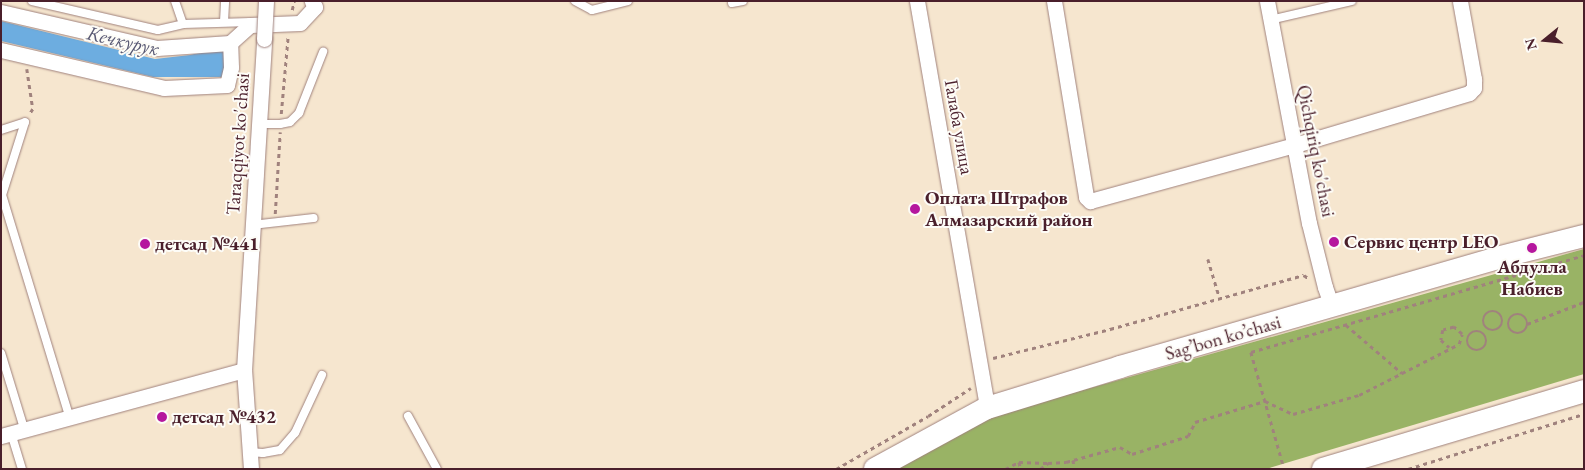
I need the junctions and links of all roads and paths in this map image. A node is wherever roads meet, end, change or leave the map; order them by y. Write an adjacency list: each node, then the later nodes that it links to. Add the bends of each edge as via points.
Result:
1 (32, 1): 21 (lane, via 158,30)
2 (175, 1): 21 (lane)
3 (225, 1): 18 (lane)
4 (266, 1): 19 (street, Taraqqiyot ko'chasi, bridge)
5 (294, 1): 20 (path)
6 (312, 1): 20 (street, via 314,7 300,23)
7 (575, 1): 8 (lane, via 592,10)
8 (628, 1)
9 (743, 1): 15 (lane)
10 (916, 1): 53 (street, Галаба улица)
11 (1054, 1): 30 (street, via 1086,197 1090,201)
12 (1267, 1): 17 (street, Qichqiriq ko'chasi)
13 (1352, 1): 17 (lane)
14 (1460, 1): 30 (street, via 1474,79 1474,88 1469,93)
15 (732, 3)
16 (1, 12): 22 (street, via 157,48)
17 (1270, 20): 30 (street, Qichqiriq ko'chasi)
18 (224, 22): 19 (lane); 21 (lane)
19 (265, 22): 27 (street, Taraqqiyot ko'chasi, bridge)
20 (289, 23): 22 (street, via 250,25); 28 (path)
21 (183, 24)
22 (230, 43): 25 (street, via 227,85 179,88 146,85)
23 (1, 50): 25 (street)
24 (323, 52): 28 (lane, via 299,114 290,122)
25 (26, 56): 26 (path, via 33,109)
26 (25, 122): 29 (lane); 31 (lane)
27 (259, 124): 28 (lane); 34 (street, Taraqqiyot ko'chasi)
28 (280, 124): 33 (path)
29 (1, 130)
30 (1295, 145): 38 (street, Qichqiriq ko'chasi, via 1309,223)
31 (2, 195): 62 (lane)
32 (314, 218): 33 (lane)
33 (275, 223): 34 (lane)
34 (252, 225): 54 (street, Taraqqiyot ko'chasi)
35 (1584, 236): 38 (main road, Sag’bon ko’chasi)
36 (1584, 256): 42 (path)
37 (1208, 259): 39 (path)
38 (1328, 297): 39 (path, via 1304,275); 60 (main road, Sag’bon ko’chasi)
39 (1220, 299): 53 (path)
40 (1584, 302): 44 (path)
41 (1502, 323): 43 (path); 45 (path, via 1500,328 1490,332); 45 (path, via 1503,318 1495,311 1485,314 1483,324)
42 (1346, 324): 51 (path); 55 (path)
43 (1508, 324): 44 (path, via 1510,317 1520,314 1528,321); 44 (path, via 1516,335 1526,332)
44 (1527, 324)
45 (1487, 328): 46 (path)
46 (1482, 334): 48 (path, via 1479,331 1469,334); 48 (path, via 1487,338 1484,349 1474,352 1467,344)
47 (1460, 339): 48 (path); 50 (path, via 1459,344); 50 (path, via 1462,334 1454,327 1444,330 1441,340)
48 (1468, 340)
49 (1248, 343): 51 (path)
50 (1449, 347): 55 (path)
51 (1251, 352): 59 (path)
52 (1, 353): 64 (lane)
53 (979, 361): 57 (street, Галаба улица)
54 (244, 370): 62 (street); 65 (street, Taraqqiyot ko'chasi)
55 (1402, 373): 59 (path, via 1359,395 1293,414)
56 (322, 375): 65 (lane, via 296,433 280,450)
57 (983, 381): 60 (street, Галаба улица); 73 (path)
58 (1584, 391): 79 (main road)
59 (1265, 401): 66 (path, via 1195,422 1188,436 1132,454 1120,446); 69 (path)
60 (987, 408): 74 (main road, Sag’bon ko’chasi)
61 (1584, 414): 80 (path)
62 (69, 416): 64 (street)
63 (408, 416): 72 (lane)
64 (12, 432): 70 (lane)
65 (249, 452): 71 (street, Taraqqiyot ko'chasi)
66 (1073, 460): 68 (path); 78 (path)
67 (1018, 462): 68 (path); 75 (path); 76 (path)
68 (1048, 463): 77 (path)
69 (1282, 464)
70 (22, 469)
71 (251, 469)
72 (437, 469)
73 (836, 469)
74 (875, 469)
75 (1005, 469)
76 (1021, 469)
77 (1040, 469)
78 (1075, 469)
79 (1323, 469)
80 (1408, 469)

